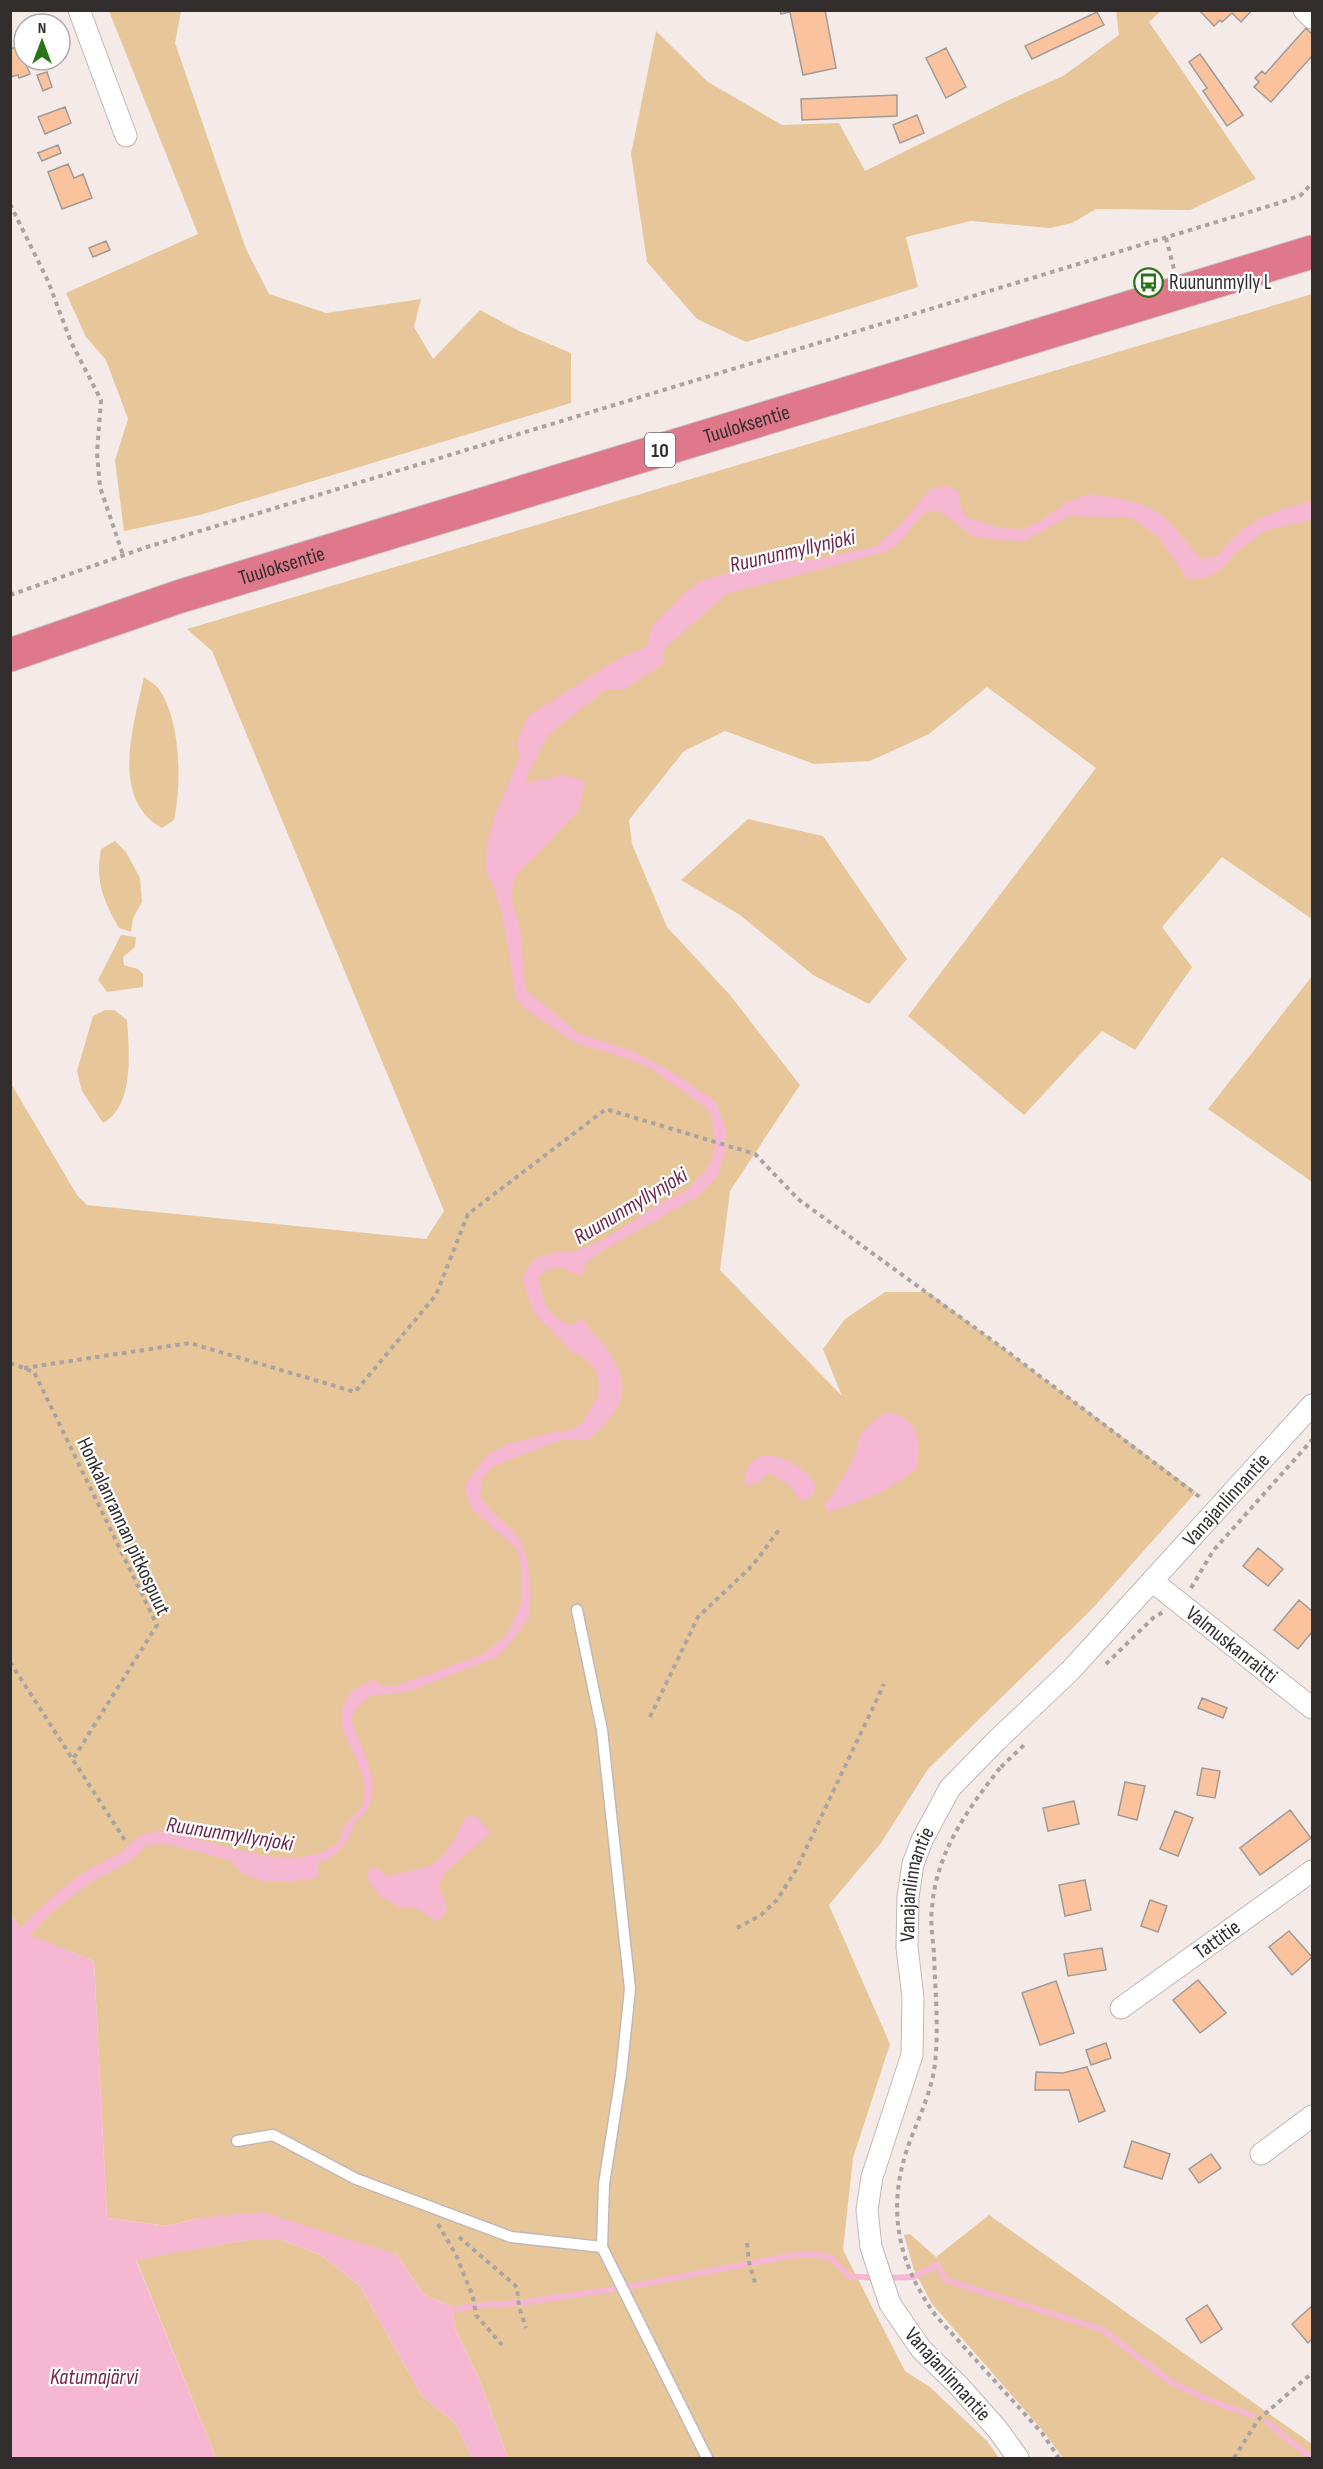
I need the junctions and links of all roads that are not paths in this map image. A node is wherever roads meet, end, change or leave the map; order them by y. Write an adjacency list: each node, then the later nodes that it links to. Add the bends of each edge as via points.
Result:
1 (79, 10): 4 (street)
2 (1304, 10): 3 (street)
3 (1312, 18)
4 (126, 136)
5 (1312, 252): 6 (highway, Tuuloksentie / 10, via 178,597)
6 (10, 655)
7 (1312, 1405): 8 (street, Vanajanlinnantie)
8 (1152, 1581): 10 (street, Valmuskanraitti); 18 (street, Vanajanlinnantie, via 1070,1671 950,1788 913,1864 907,1947 913,1998 912,2055 872,2177 867,2210 871,2247 890,2304 921,2349 998,2430)
9 (577, 1610): 16 (lane, via 602,1730 630,1989 604,2184)
10 (1312, 1708)
11 (1312, 1871): 12 (street, Tattitie)
12 (1121, 2008)
13 (1312, 2116): 15 (street)
14 (237, 2141): 16 (lane, via 273,2135 356,2179 511,2237)
15 (1261, 2154)
16 (602, 2247): 17 (lane)
17 (707, 2458)
18 (1018, 2458)

